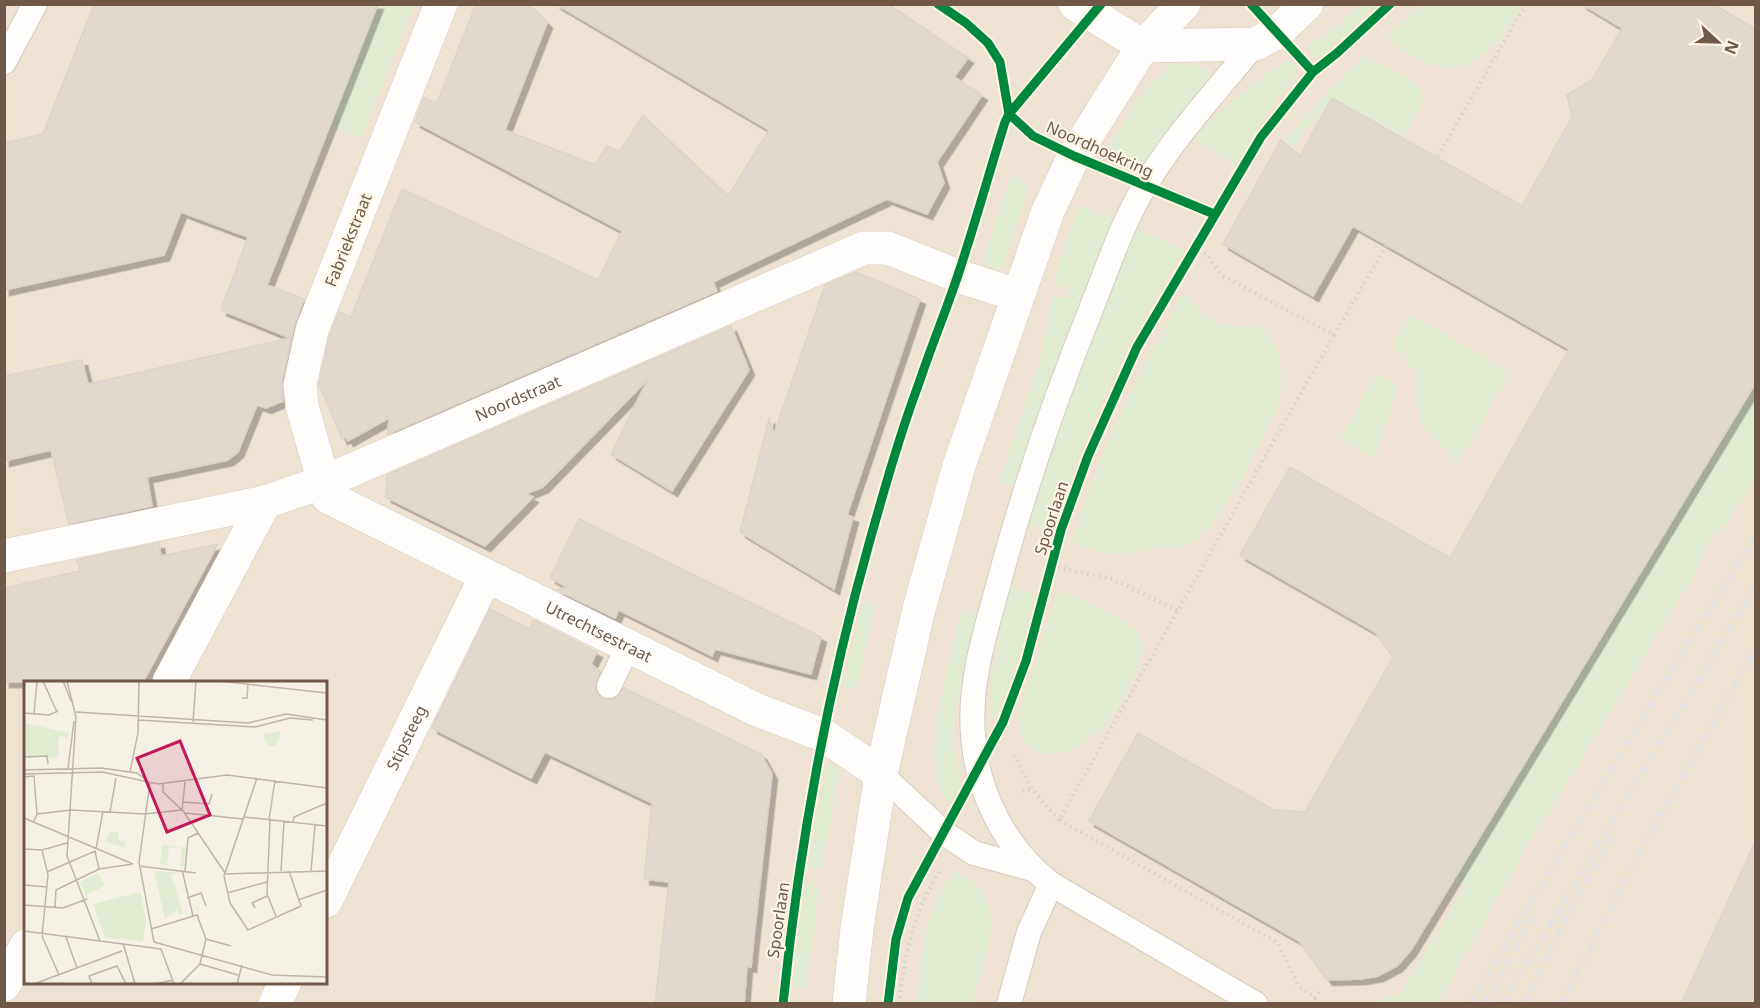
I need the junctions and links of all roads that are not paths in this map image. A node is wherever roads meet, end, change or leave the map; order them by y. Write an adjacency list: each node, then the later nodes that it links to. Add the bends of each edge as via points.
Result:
1 (35, 4): 8 (lane)
2 (441, 4): 10 (street, Fabriekstraat, via 305,356 300,385 302,406)
3 (1075, 4): 7 (street)
4 (1184, 4): 7 (street)
5 (1307, 4): 6 (street, via 1278,32)
6 (1255, 44): 7 (street); 18 (lane, Spoorlaan, via 1187,125 1145,185 1120,234 1044,430 1005,556 978,662 972,734 985,796 996,820)
7 (1143, 46): 9 (street, via 1074,156 1048,211)
8 (4, 62)
9 (1017, 295): 10 (street, Noordstraat, via 888,248 864,248); 17 (street, via 953,487 919,609)
10 (324, 482): 11 (street, Noordstraat); 13 (street, Utrechtsestraat, via 328,497)
11 (265, 502): 12 (street, Noordstraat); 15 (street)
12 (4, 556)
13 (486, 576): 14 (street, Utrechtsestraat); 20 (street, Stipsteeg)
14 (628, 647): 16 (lane); 17 (street, Utrechtsestraat, via 757,710 823,735)
15 (170, 681)
16 (609, 686)
17 (881, 774): 18 (lane, via 944,833 974,853); 25 (street)
18 (1032, 869): 19 (lane, Spoorlaan)
19 (1051, 884): 26 (lane, via 1029,932); 27 (lane, Spoorlaan)
20 (327, 899)
21 (24, 950): 23 (street)
22 (284, 984): 24 (street)
23 (4, 985)
24 (275, 1004)
25 (849, 1004)
26 (1008, 1004)
27 (1256, 1004)

